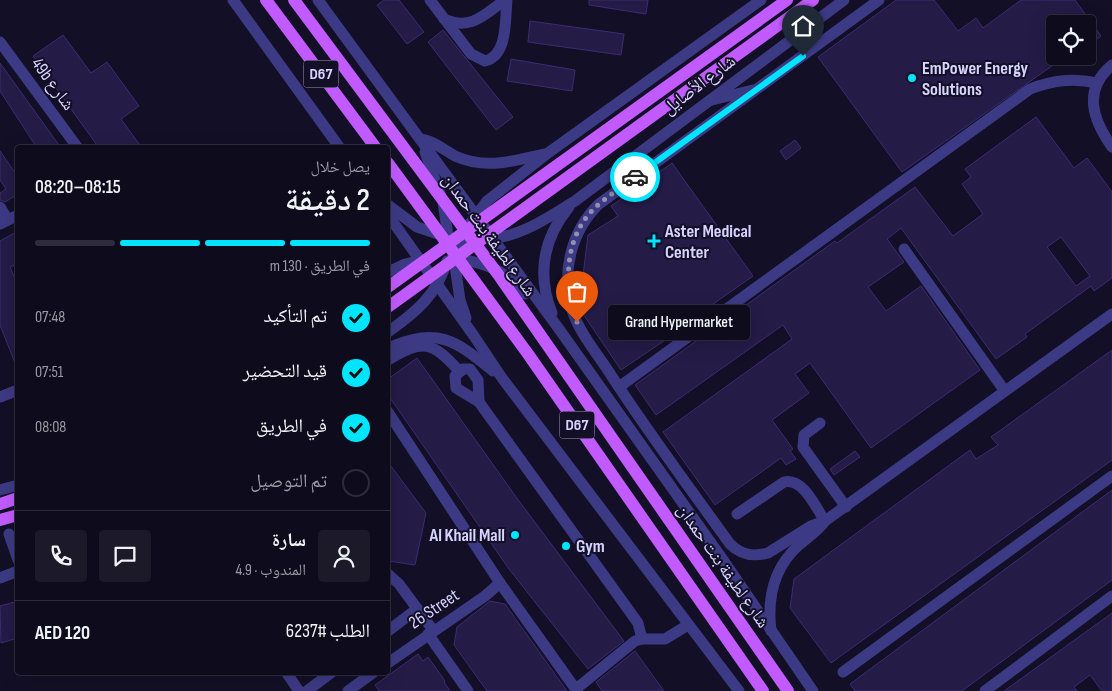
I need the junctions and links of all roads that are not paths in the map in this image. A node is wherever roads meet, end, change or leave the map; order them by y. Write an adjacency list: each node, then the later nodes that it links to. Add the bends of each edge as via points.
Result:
1 (233, 0): 22 (street)
2 (266, 0): 23 (main road, D67)
3 (294, 0): 97 (main road, شارع لطيفة بنت حمدان / D67, bridge, via 500,277)
4 (318, 0): 20 (street)
5 (430, 0): 12 (street)
6 (506, 0): 13 (street); 15 (street, via 501,47 497,54 490,60 479,60)
7 (761, 0): 25 (street, شارع الأصايل)
8 (787, 0): 40 (main road, bridge)
9 (813, 0): 42 (main road, bridge)
10 (844, 0): 19 (street, شارع الأصايل)
11 (879, 0): 18 (street)
12 (444, 19): 13 (street); 15 (street)
13 (471, 23): 15 (street)
14 (0, 42): 21 (street, 49b شارع)
15 (467, 50)
16 (1112, 65): 17 (street)
17 (1097, 83): 24 (street, via 1093,100 1096,122); 51 (street, via 1063,80 1030,90)
18 (758, 89): 19 (street); 51 (street, via 599,204 578,232 568,266 572,309)
19 (706, 101): 27 (street, شارع الأصايل)
20 (420, 139): 25 (street, via 480,164 507,163); 30 (street); 33 (street, via 443,202)
21 (76, 145)
22 (338, 145)
23 (374, 145)
24 (1112, 147)
25 (548, 153): 30 (street, شارع الأصايل, via 494,195)
26 (390, 166): 96 (main road, D67, bridge, via 517,339)
27 (575, 200): 35 (street, شارع الأصايل, via 534,227); 44 (street, via 554,231 544,256 544,290)
28 (0, 207): 32 (street)
29 (390, 207): 33 (street, شارع الأصايل, via 417,227)
30 (476, 214): 34 (street, شارع الأصايل); 35 (street)
31 (390, 218): 38 (street)
32 (8, 220)
33 (449, 238): 34 (street, شارع الأصايل); 37 (street)
34 (462, 239): 35 (street, شارع الأصايل); 37 (street, شارع الأصايل)
35 (493, 239): 44 (street)
36 (904, 249): 52 (street)
37 (451, 258): 38 (street); 41 (street); 44 (street, via 483,264 504,274 521,288 548,322); 46 (street, via 460,300)
38 (420, 260): 39 (street); 41 (street)
39 (390, 271)
40 (390, 286)
41 (438, 286): 45 (street, via 418,310); 46 (street)
42 (390, 306)
43 (1112, 314): 52 (street)
44 (559, 329): 59 (street)
45 (390, 331)
46 (474, 336): 50 (street)
47 (390, 347): 50 (street, via 422,337 450,340 463,346)
48 (390, 359): 49 (street, via 406,349 427,346 439,350)
49 (459, 371): 55 (street, via 454,380 456,388); 55 (street, via 470,370 476,376)
50 (502, 378): 78 (street)
51 (619, 387): 58 (street)
52 (1004, 390): 65 (street)
53 (15, 391): 54 (street)
54 (0, 397)
55 (479, 402): 82 (street, via 638,623)
56 (390, 415): 75 (street)
57 (820, 423): 65 (street, via 804,435 803,447)
58 (658, 444): 59 (street); 69 (street, via 730,544 743,553 768,553)
59 (657, 467): 81 (street)
60 (1112, 476): 85 (street)
61 (15, 486): 62 (street)
62 (0, 490)
63 (15, 499): 64 (main road)
64 (0, 504)
65 (846, 507): 69 (street)
66 (737, 514): 69 (street, via 784,482 791,481 800,485)
67 (15, 516): 68 (main road)
68 (0, 520)
69 (825, 521): 81 (street, via 792,552 777,574 770,602)
70 (9, 534): 71 (street)
71 (15, 551)
72 (15, 572): 74 (street)
73 (390, 576): 77 (street)
74 (0, 578)
75 (500, 583): 80 (street, 26 Street); 89 (street)
76 (1112, 596): 99 (street)
77 (417, 609): 79 (street); 80 (street)
78 (688, 625): 82 (street, via 665,639); 84 (street)
79 (390, 629)
80 (430, 632): 83 (street, 26 Street); 93 (street)
81 (772, 632): 98 (street)
82 (642, 639): 89 (street, via 635,641)
83 (390, 662)
84 (720, 668): 94 (street); 95 (street)
85 (843, 672)
86 (288, 675): 90 (street)
87 (328, 675): 91 (street)
88 (370, 675): 92 (street)
89 (577, 690)
90 (299, 691)
91 (307, 691)
92 (348, 691)
93 (468, 691)
94 (730, 691)
95 (739, 691)
96 (763, 691)
97 (788, 691)
98 (813, 691)
99 (985, 691)

